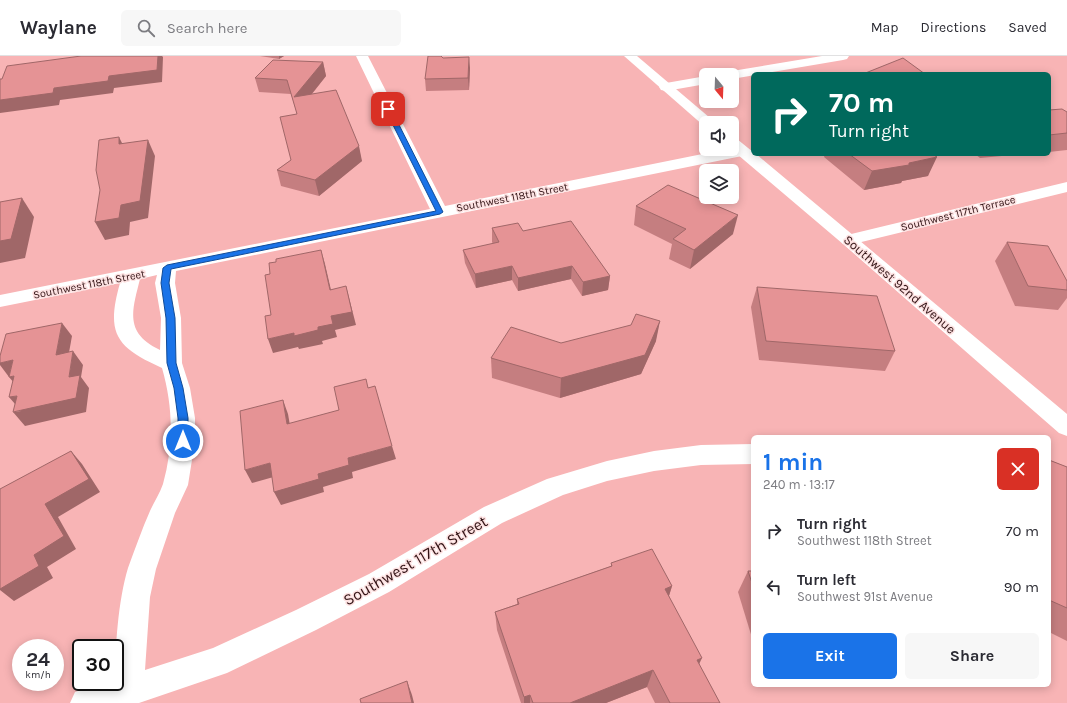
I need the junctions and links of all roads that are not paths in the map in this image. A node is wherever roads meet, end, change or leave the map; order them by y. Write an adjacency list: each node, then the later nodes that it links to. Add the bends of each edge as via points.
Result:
1 (362, 56): 11 (street)
2 (630, 56): 6 (street)
3 (843, 56): 4 (street)
4 (739, 74)
5 (699, 81): 6 (street)
6 (666, 87): 7 (street)
7 (701, 116)
8 (739, 149): 12 (street, Southwest 92nd Avenue)
9 (699, 155): 11 (street, Southwest 118th Street)
10 (1067, 187): 12 (street, Southwest 117th Terrace)
11 (440, 212): 13 (street, Southwest 118th Street)
12 (849, 240): 17 (street, Southwest 92nd Avenue)
13 (167, 268): 14 (street, Southwest 118th Street); 16 (street, via 165,283 171,318)
14 (132, 275): 15 (street, Southwest 118th Street); 16 (street, via 122,318 125,330 142,350)
15 (0, 301)
16 (171, 363): 19 (street, via 179,388 183,441 175,485 142,569 136,597)
17 (1067, 427)
18 (751, 454): 19 (street, Southwest 117th Street, via 701,455 654,461 607,471 556,487 493,515 379,583 306,620 216,662)
19 (128, 691): 20 (street, Southwest 117th Street)
20 (86, 703)

